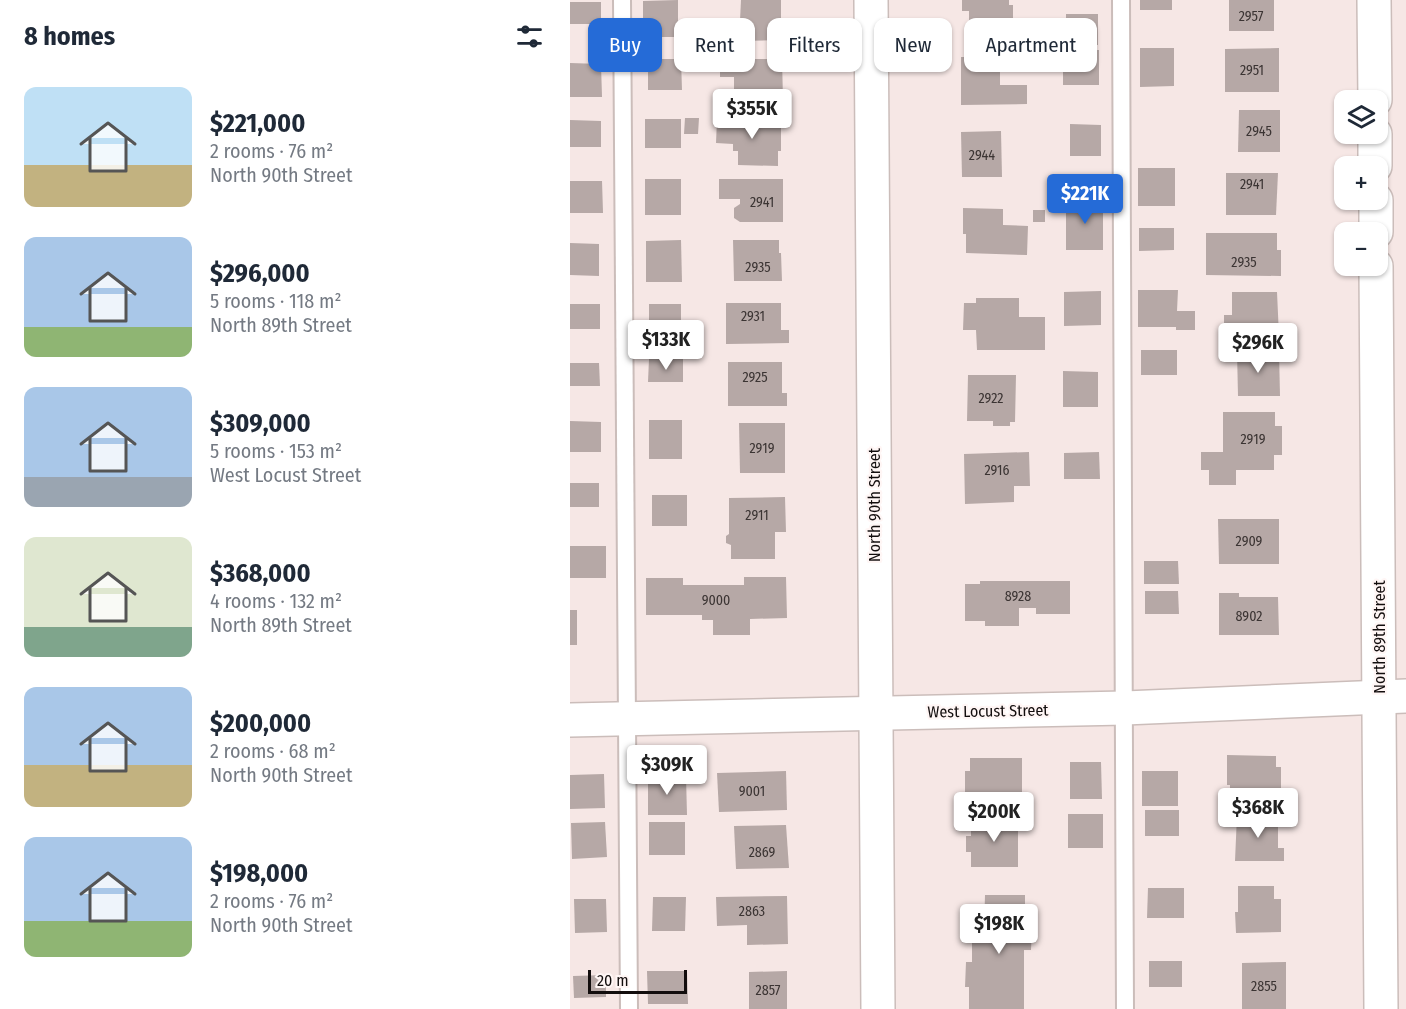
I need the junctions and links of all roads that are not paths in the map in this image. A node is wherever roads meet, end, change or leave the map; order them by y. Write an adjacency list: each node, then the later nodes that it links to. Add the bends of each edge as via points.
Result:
1 (622, 0): 10 (lane)
2 (871, 0): 9 (street, North 90th Street)
3 (1121, 0): 8 (lane)
4 (1374, 0): 5 (street)
5 (1375, 90)
6 (1376, 276): 7 (street, North 89th Street)
7 (1392, 697): 8 (street, West Locust Street); 15 (street, North 89th Street)
8 (1125, 708): 9 (street, West Locust Street); 14 (lane)
9 (876, 713): 10 (street, West Locust Street); 13 (street, North 90th Street)
10 (627, 719): 11 (street, West Locust Street); 12 (lane)
11 (570, 720)
12 (629, 1009)
13 (878, 1009)
14 (1125, 1009)
15 (1381, 1009)

